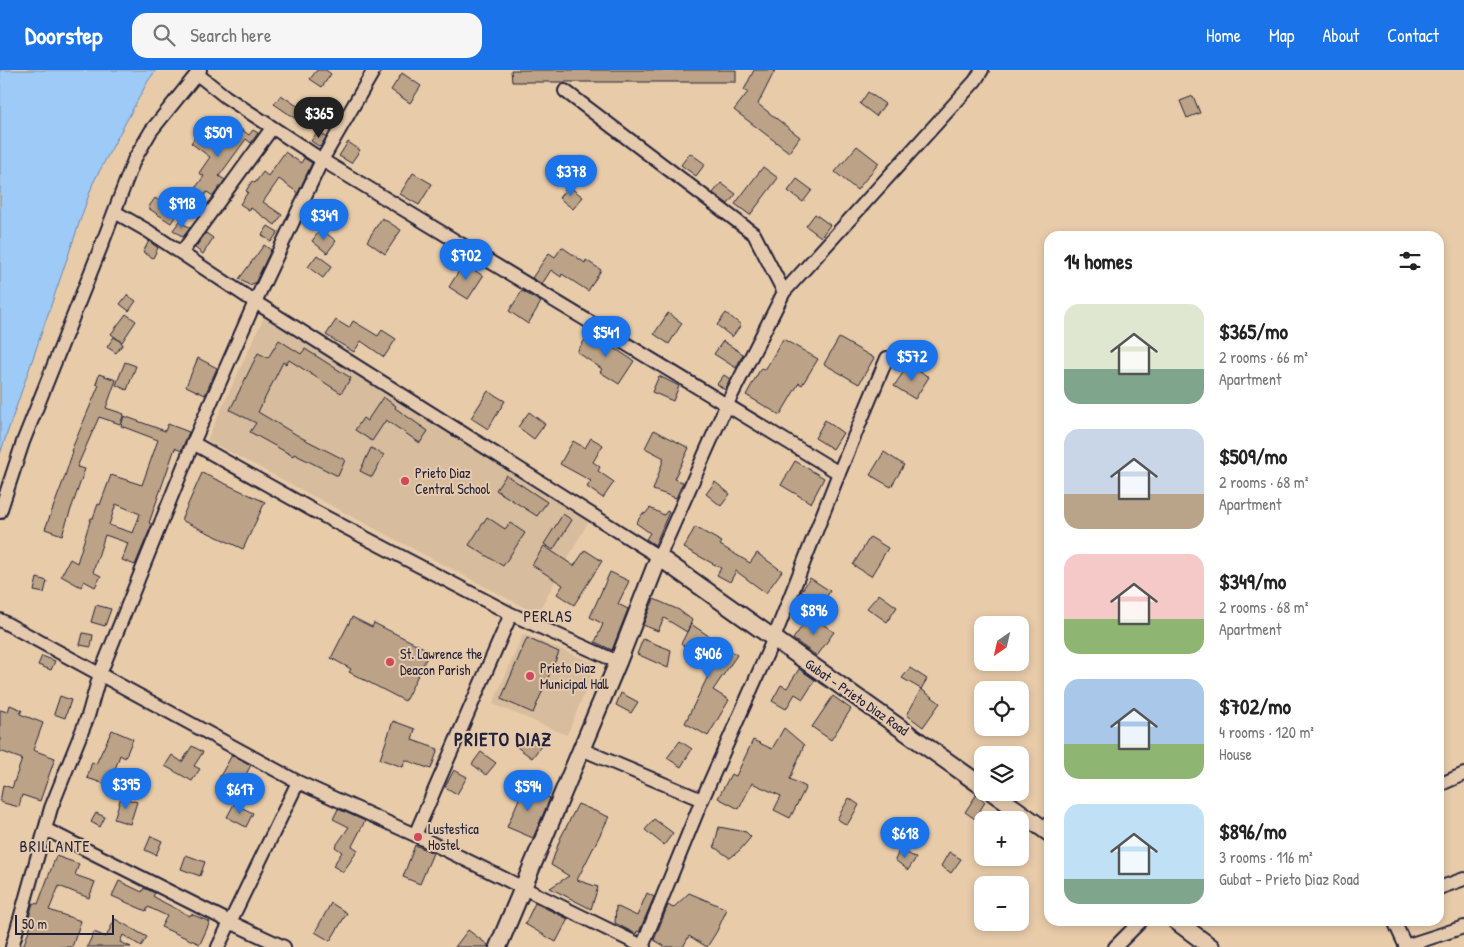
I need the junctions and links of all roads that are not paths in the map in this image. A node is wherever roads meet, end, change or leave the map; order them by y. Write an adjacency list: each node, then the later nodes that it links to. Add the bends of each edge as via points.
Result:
1 (374, 70): 6 (street)
2 (982, 70): 9 (street)
3 (198, 72): 5 (street, via 226,97); 7 (street, via 147,138 134,160)
4 (565, 91): 9 (street, via 754,234)
5 (272, 128): 6 (street); 8 (street)
6 (322, 160): 10 (street); 12 (street)
7 (115, 212): 8 (street); 15 (street, via 23,442)
8 (182, 252): 10 (street)
9 (784, 292): 12 (street)
10 (255, 302): 13 (street); 16 (street)
11 (887, 358): 14 (street)
12 (727, 404): 14 (street); 16 (street)
13 (193, 442): 17 (street, via 316,512); 21 (street)
14 (839, 473): 19 (street)
15 (0, 512)
16 (659, 557): 19 (main road, Gubat - Prieto Diaz Road); 20 (main road)
17 (511, 614): 20 (street); 31 (street)
18 (0, 620): 21 (street)
19 (774, 638): 24 (main road, Gubat - Prieto Diaz Road); 27 (street)
20 (618, 662): 22 (main road)
21 (100, 674): 25 (street); 29 (street, via 88,716)
22 (581, 749): 27 (street); 34 (main road)
23 (1464, 774): 26 (street)
24 (974, 780)
25 (298, 782): 31 (street); 35 (street)
26 (1444, 783)
27 (702, 800): 44 (street)
28 (1005, 801): 30 (main road)
29 (45, 829): 35 (street); 40 (street)
30 (1044, 829)
31 (416, 835): 34 (street)
32 (1464, 880): 33 (street)
33 (1444, 886)
34 (523, 888): 43 (main road); 44 (street)
35 (230, 922): 41 (street); 42 (street)
36 (1136, 926): 45 (street)
37 (1183, 926): 46 (main road)
38 (1396, 926): 47 (street)
39 (1464, 927): 47 (street)
40 (12, 947)
41 (218, 947)
42 (284, 947)
43 (498, 947)
44 (643, 947)
45 (1115, 947)
46 (1211, 947)
47 (1406, 947)

